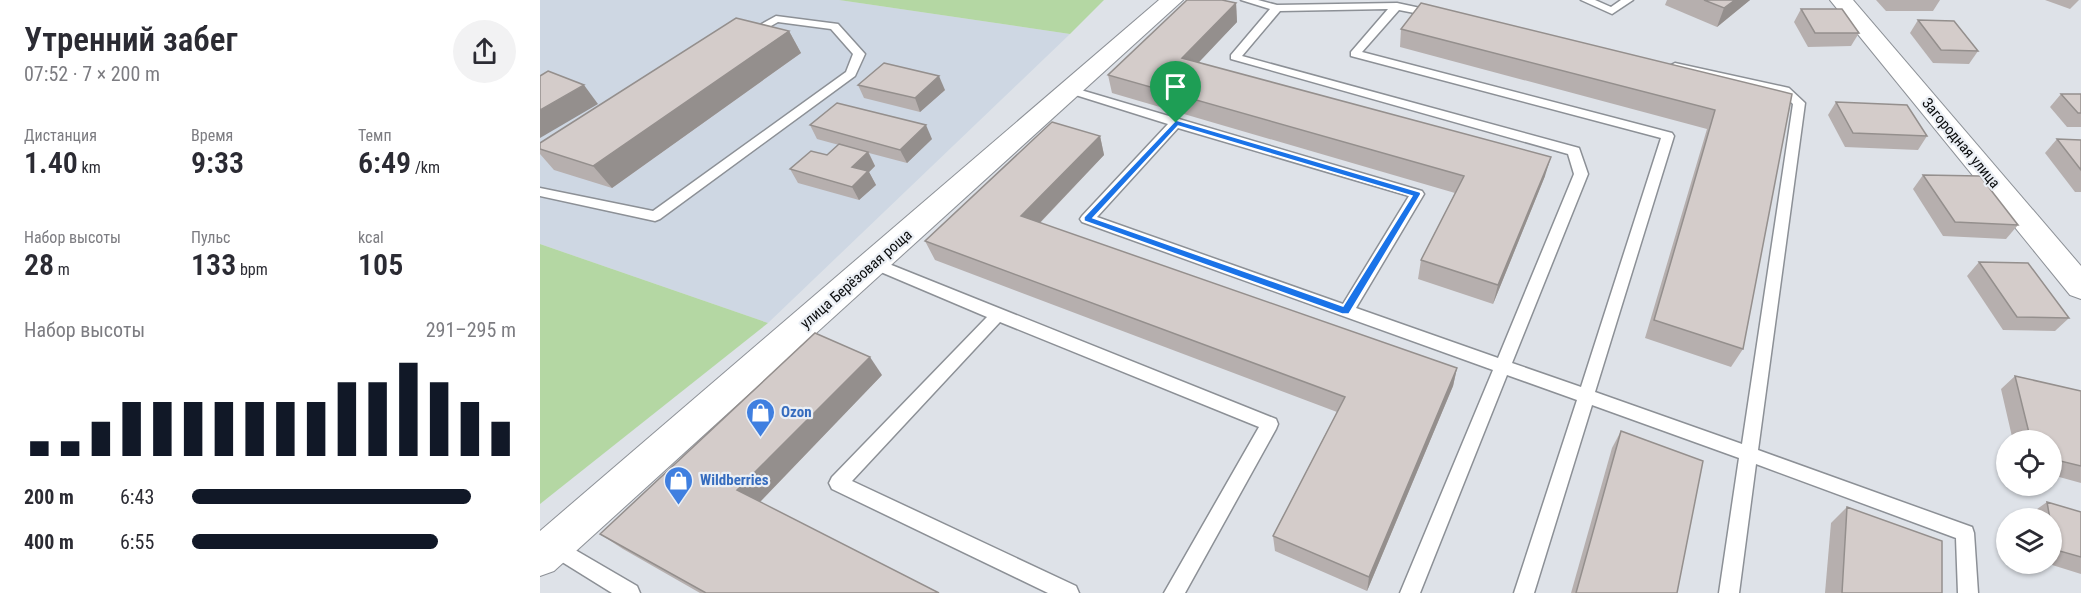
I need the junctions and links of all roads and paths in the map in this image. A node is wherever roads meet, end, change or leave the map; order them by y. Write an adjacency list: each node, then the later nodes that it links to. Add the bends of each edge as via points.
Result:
1 (1172, 0): 12 (street, улица Берёзовая роща)
2 (1246, 0): 8 (lane)
3 (1416, 0): 7 (lane)
4 (1586, 0): 5 (lane, via 1612,11)
5 (1628, 0)
6 (1841, 0): 16 (street, Загородная улица)
7 (1397, 6): 8 (lane); 9 (lane); 20 (lane, via 1355,54 1668,136)
8 (1277, 8): 19 (lane, via 1235,57 1574,150 1581,174)
9 (1454, 18)
10 (738, 39): 14 (lane, via 776,19 834,26 859,54 851,74 655,216)
11 (1659, 63): 21 (lane, via 1785,90 1800,103)
12 (1070, 90): 13 (lane); 15 (street, улица Берёзовая роща)
13 (1176, 123): 17 (lane, via 1417,194); 17 (lane, via 1087,219)
14 (540, 192)
15 (874, 263): 18 (lane); 22 (street, улица Берёзовая роща)
16 (2081, 287)
17 (1346, 311): 19 (lane)
18 (998, 315): 24 (lane, via 838,483); 25 (lane, via 1270,424)
19 (1503, 367): 20 (lane); 26 (lane)
20 (1586, 396): 21 (lane); 27 (lane)
21 (1749, 454): 28 (lane); 29 (lane, via 1965,534)
22 (546, 551): 23 (lane)
23 (630, 593)
24 (1069, 593)
25 (1174, 593)
26 (1410, 593)
27 (1524, 593)
28 (1729, 593)
29 (1968, 593)

